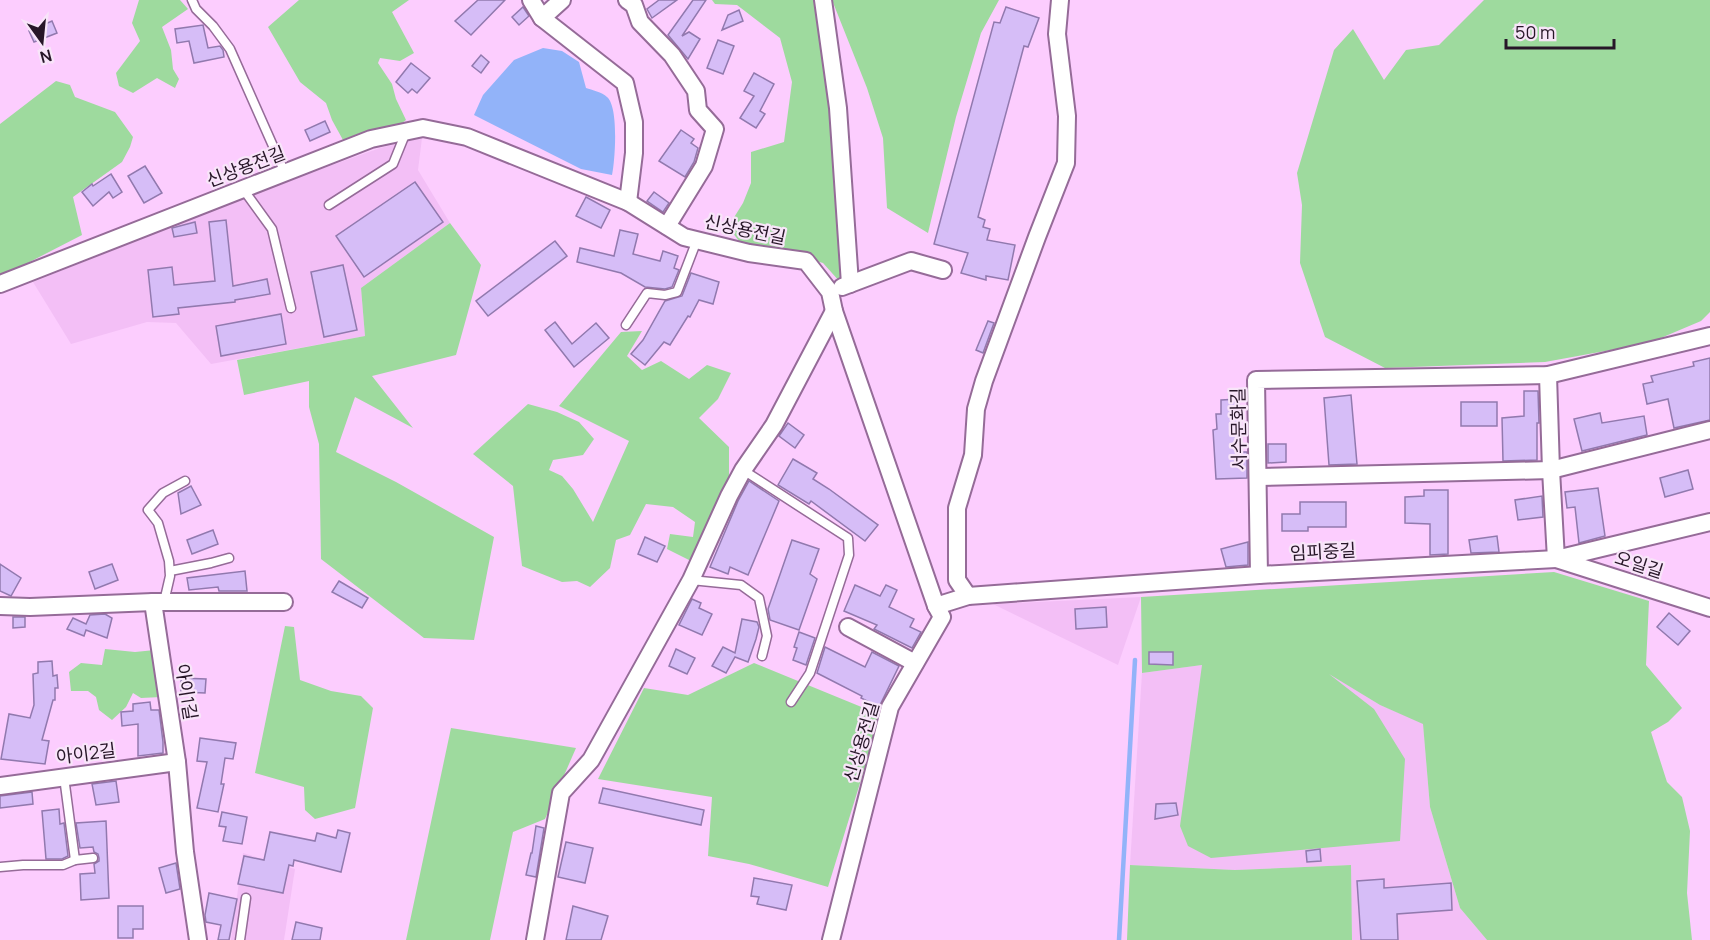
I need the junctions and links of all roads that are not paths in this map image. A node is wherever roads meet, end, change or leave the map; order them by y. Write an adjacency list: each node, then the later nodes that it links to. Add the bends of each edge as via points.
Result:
1 (192, 0): 9 (lane, via 230,49)
2 (531, 0): 7 (street)
3 (562, 0): 7 (street)
4 (627, 0): 13 (street, via 634,5 640,22 672,55 696,91 699,110 715,129 704,166)
5 (823, 0): 17 (street, via 838,108)
6 (1060, 0): 35 (street, via 1058,33 1067,116 1066,163 976,409 973,455 957,508 957,580)
7 (542, 18): 11 (street, via 626,83 634,122)
8 (406, 132): 9 (street, 신상용전길, via 371,139); 11 (street, 신상용전길, via 423,128 466,137); 12 (lane, via 393,164)
9 (285, 173): 10 (street, 신상용전길)
10 (243, 189): 16 (street, 신상용전길); 19 (lane, via 272,229)
11 (628, 202): 13 (street, 신상용전길)
12 (330, 205)
13 (667, 226): 14 (street, 신상용전길)
14 (697, 240): 18 (street, 신상용전길, via 749,254 806,261); 21 (lane, via 678,292 647,293)
15 (943, 270): 17 (street, via 911,261)
16 (0, 284)
17 (849, 284): 18 (street)
18 (830, 292): 20 (street, 신상용전길)
19 (291, 308)
20 (834, 311): 25 (street, via 774,425); 39 (street, 신상용전길)
21 (626, 325)
22 (1710, 336): 23 (street, 서수문화길)
23 (1548, 375): 26 (street); 27 (street, 서수문화길, via 1256,380)
24 (1710, 430): 26 (street, 서수문화길)
25 (743, 470): 34 (street); 44 (lane, via 848,538 849,555 810,673)
26 (1551, 470): 27 (street, 서수문화길); 31 (street)
27 (1258, 477): 33 (street)
28 (185, 481): 32 (lane, via 162,493 148,510 158,523)
29 (1710, 522): 31 (street, 임피중길)
30 (229, 558): 32 (lane)
31 (1556, 559): 33 (street, 임피중길); 40 (street, 오일길)
32 (170, 571): 36 (lane)
33 (1259, 575): 35 (street, 임피중길)
34 (691, 580): 42 (lane, via 741,585 759,598 767,636); 54 (street, via 591,760 561,793)
35 (968, 596): 39 (street, 임피중길)
36 (158, 602): 37 (street); 38 (street); 45 (street, 아이1길)
37 (284, 602)
38 (0, 606)
39 (936, 606): 43 (street, 신상용전길, via 942,617)
40 (1710, 608)
41 (848, 627): 43 (street)
42 (762, 657)
43 (915, 663): 55 (street, 신상용전길, via 890,707)
44 (791, 702)
45 (177, 762): 46 (street, 아이2길); 52 (street, 아이1길)
46 (63, 777): 47 (street, 아이2길); 49 (lane)
47 (0, 786)
48 (93, 858): 49 (lane)
49 (75, 860): 50 (lane, via 63,866)
50 (0, 867)
51 (246, 898): 53 (lane)
52 (198, 940)
53 (240, 940)
54 (535, 940)
55 (831, 940)

